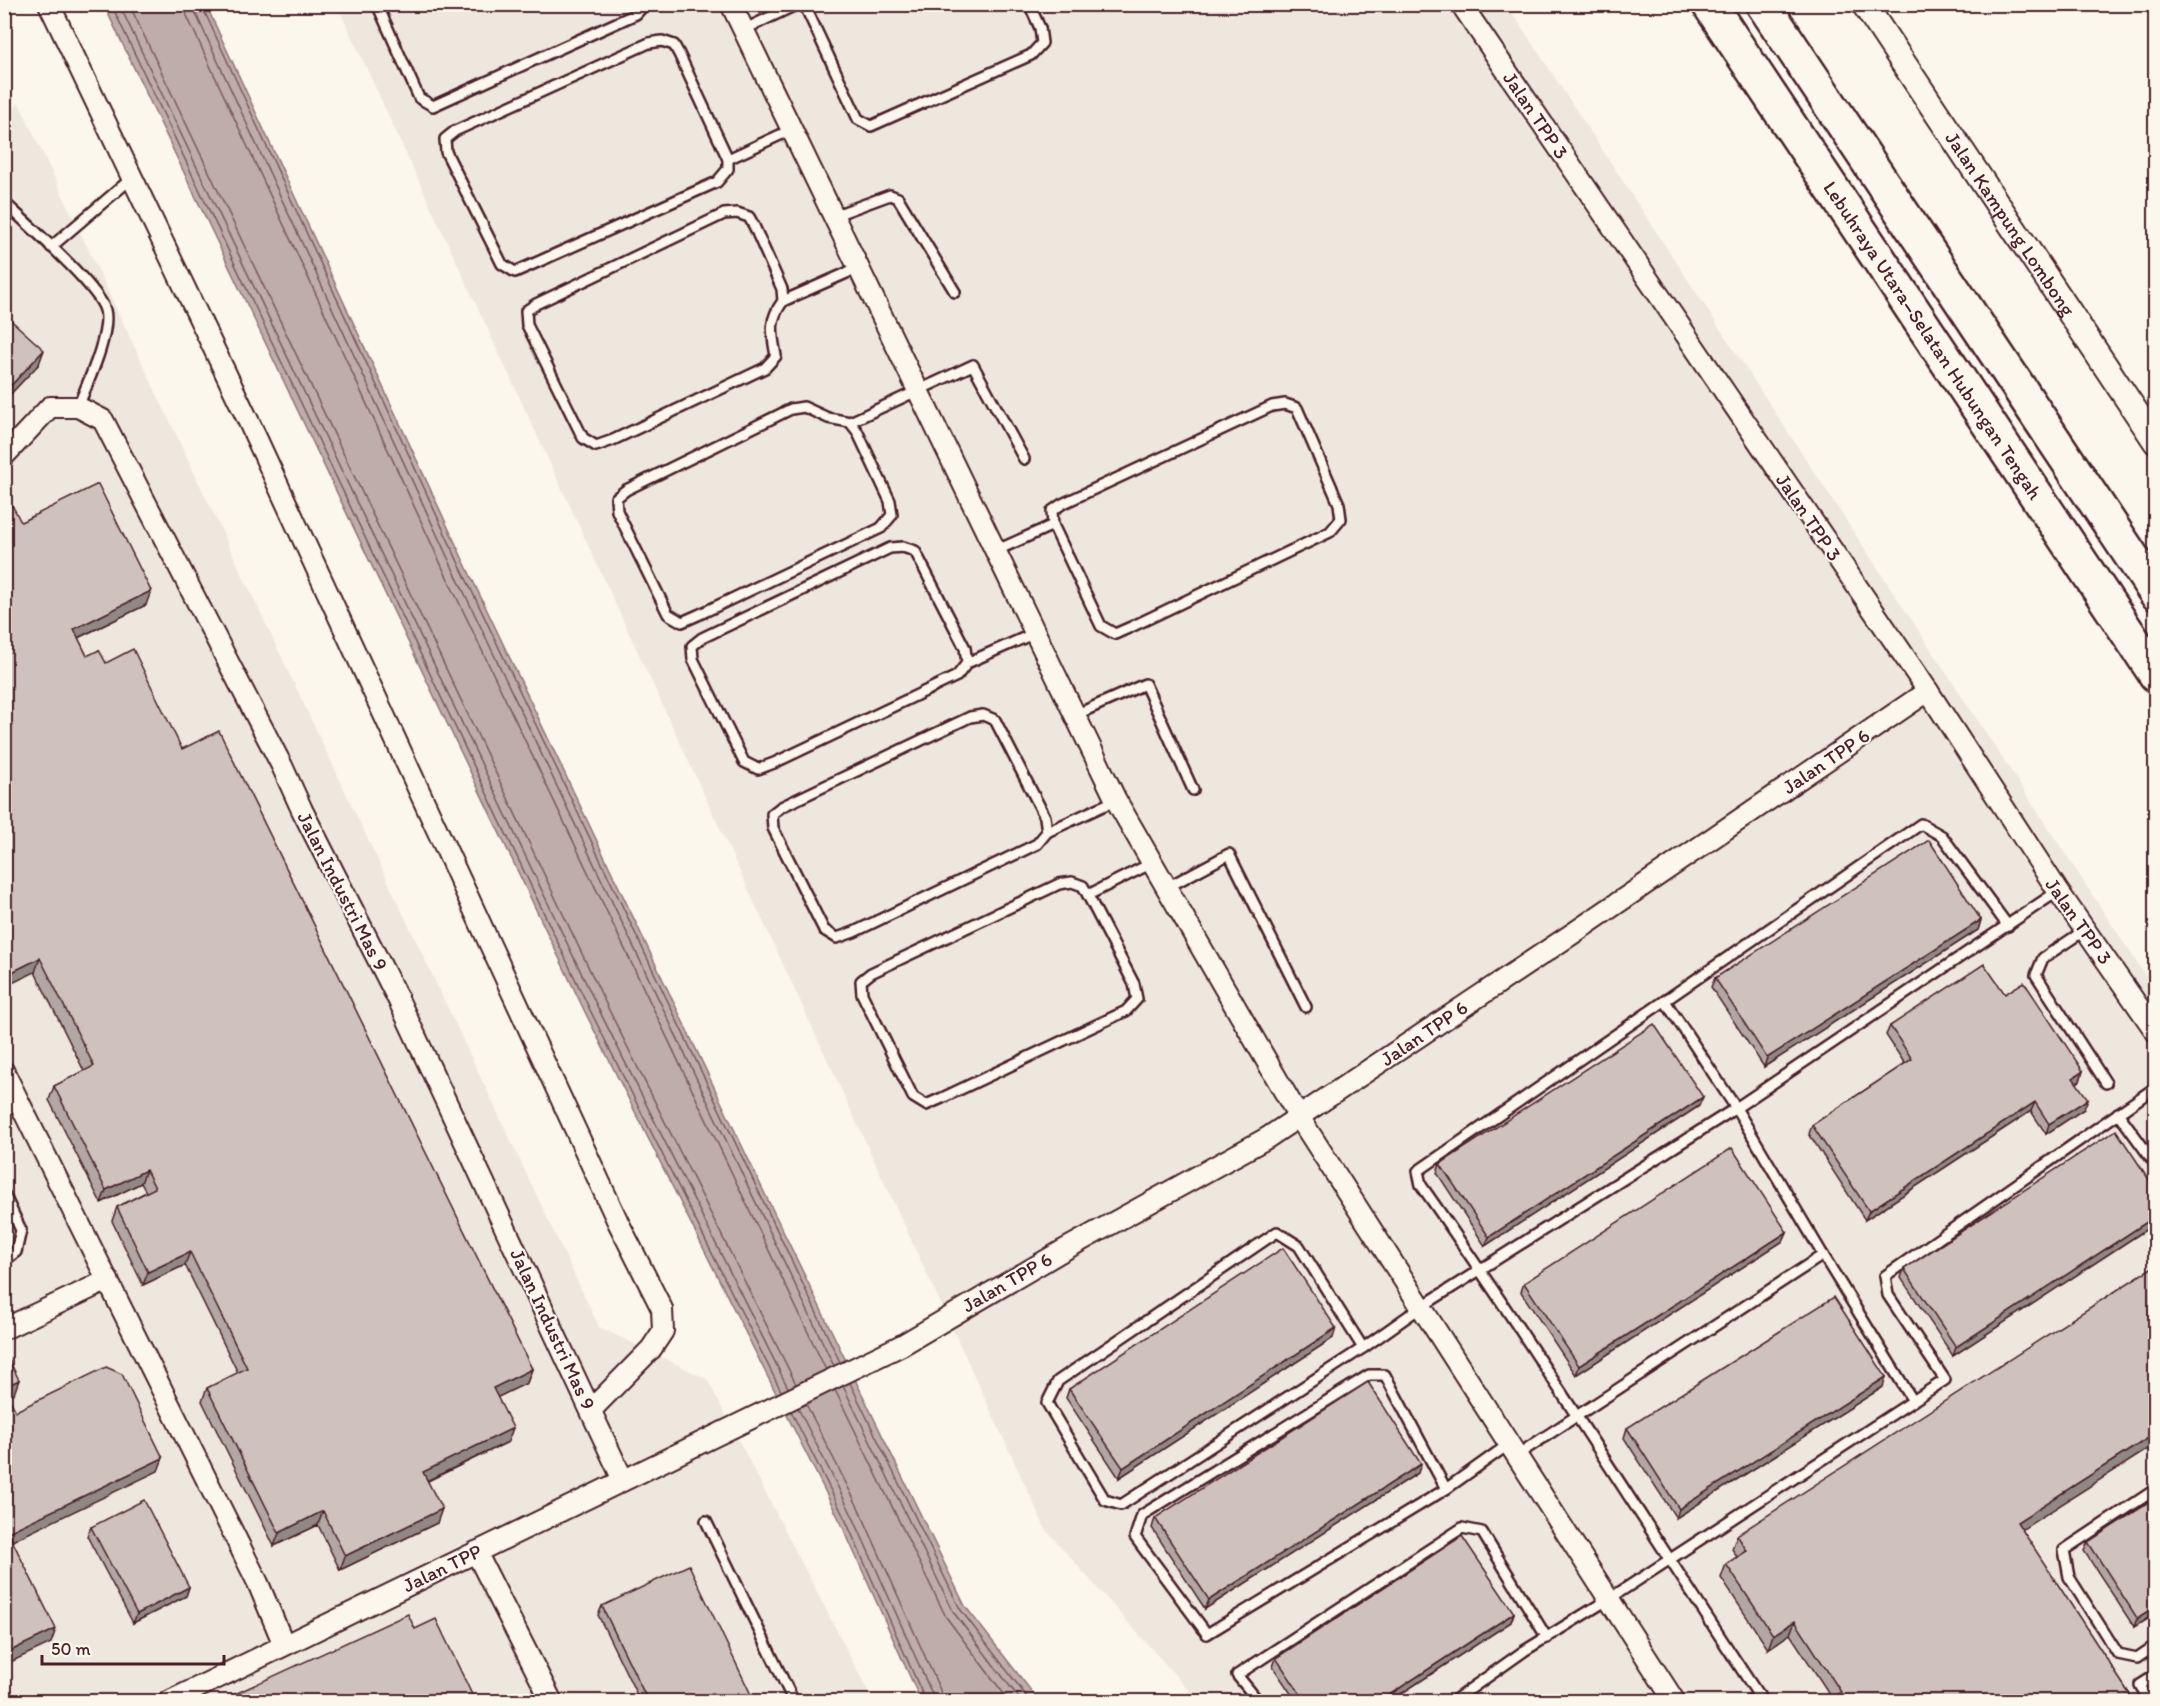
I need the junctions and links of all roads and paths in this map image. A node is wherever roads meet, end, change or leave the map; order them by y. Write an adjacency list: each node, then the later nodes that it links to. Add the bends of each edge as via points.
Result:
1 (49, 4): 15 (street)
2 (376, 4): 3 (lane, via 419,98 433,106 636,14)
3 (645, 4)
4 (731, 4): 12 (street)
5 (798, 4): 12 (lane)
6 (804, 4): 7 (lane, via 858,119 871,126 1031,55 1042,43)
7 (1029, 4)
8 (1461, 4): 34 (street, Jalan TPP 3)
9 (1709, 4): 33 (highway, Lebuhraya Utara–Selatan Hubungan Tengah)
10 (1763, 4): 30 (highway)
11 (1864, 4): 25 (street, Jalan Kampung Lombong)
12 (743, 30): 13 (street)
13 (791, 130): 14 (lane); 17 (street)
14 (728, 159): 14 (lane, via 728,169 717,182 515,272 502,264 446,152 445,139 649,43 662,41 674,45)
15 (132, 178): 18 (lane); 64 (street, via 662,1309 663,1331 651,1349)
16 (4, 202): 18 (lane)
17 (833, 216): 19 (street); 20 (lane, via 890,195 898,198)
18 (51, 247): 23 (lane, via 92,287 105,310 104,339)
19 (858, 268): 21 (lane); 22 (street)
20 (955, 292)
21 (783, 301): 21 (lane, via 774,313 772,326 776,356 765,368 596,446 583,438 527,325 526,312 724,214 737,213 749,217 754,226 782,289)
22 (917, 390): 24 (lane); 27 (lane, via 973,365); 29 (street)
23 (78, 407): 26 (street, via 50,407); 64 (street, Jalan Industri Mas 9, via 104,420 249,702 399,1001)
24 (850, 422): 24 (lane, via 828,418 804,407 791,409 616,498 617,512 668,614 682,621 698,615 881,528 892,516 890,501)
25 (2156, 442)
26 (4, 456)
27 (1024, 459)
28 (1053, 525): 28 (lane, via 1101,626 1115,634 1330,532 1341,519 1339,504 1297,408 1285,404 1272,406 1062,504 1052,512); 29 (lane)
29 (995, 551): 31 (street)
30 (2156, 593)
31 (1035, 633): 32 (lane); 35 (street)
32 (968, 663): 32 (lane, via 965,648 915,551 903,547 890,548 692,646 693,659 744,762 758,769 957,676)
33 (2156, 675)
34 (1928, 691): 41 (street, Jalan TPP 3); 53 (street, Jalan TPP 6)
35 (1075, 715): 36 (lane, via 1145,684); 37 (street)
36 (1193, 790)
37 (1116, 800): 38 (lane); 39 (street)
38 (1047, 832): 38 (lane, via 1036,844 837,938 824,930 773,828 772,814 970,717 983,715 994,720 1045,817)
39 (1152, 863): 40 (street); 42 (lane)
40 (1166, 888): 46 (lane, via 1229,854); 53 (street)
41 (2058, 891): 43 (lane); 44 (street, Jalan TPP 3)
42 (1088, 895): 42 (lane, via 1083,886 1072,882 1059,884 861,981 862,994 913,1097 926,1105 1126,1011 1137,999 1134,984)
43 (2008, 926): 45 (lane, via 1942,836 1921,824); 51 (lane)
44 (2085, 930): 47 (street, Jalan TPP 3); 49 (lane, via 2043,958 2036,975)
45 (1665, 1001): 51 (lane); 58 (lane, via 1418,1171 1421,1185)
46 (1306, 1007)
47 (2156, 1032)
48 (4, 1072): 59 (street)
49 (2106, 1083)
50 (2156, 1087): 52 (lane)
51 (1736, 1108): 56 (lane); 58 (lane)
52 (2118, 1113): 54 (lane); 63 (lane, via 1885,1276 1888,1295 1945,1380)
53 (1299, 1117): 60 (street); 66 (street, Jalan TPP 6, via 902,1345)
54 (2156, 1165)
55 (4, 1194): 57 (lane, via 21,1230 16,1252)
56 (1823, 1255): 63 (lane); 65 (lane)
57 (4, 1261)
58 (1481, 1270): 60 (lane); 65 (lane)
59 (108, 1280): 61 (street); 76 (street, via 258,1582)
60 (1421, 1307): 62 (lane); 67 (street)
61 (4, 1329)
62 (1363, 1348): 62 (lane, via 1121,1505 1105,1500 1047,1403 1058,1381 1277,1232 1299,1246)
63 (1913, 1401): 73 (lane)
64 (591, 1410): 68 (street, Jalan Industri Mas 9)
65 (1577, 1416): 67 (lane); 73 (lane)
66 (715, 1435): 68 (street, Jalan TPP)
67 (1513, 1449): 69 (lane); 74 (street)
68 (623, 1480): 72 (street, Jalan TPP)
69 (1446, 1489): 69 (lane, via 1207,1634 1136,1537 1142,1515 1369,1374 1385,1375)
70 (2156, 1489): 77 (lane, via 2064,1550 2069,1577 2118,1654 2137,1658)
71 (706, 1521): 82 (lane)
72 (476, 1552): 76 (street, Jalan TPP); 81 (street)
73 (1669, 1560): 74 (lane); 79 (lane)
74 (1610, 1599): 75 (lane); 85 (street)
75 (1547, 1638): 83 (lane, via 1482,1532 1462,1528 1237,1675); 84 (lane)
76 (284, 1645): 80 (street, Jalan TPP)
77 (2156, 1645)
78 (2156, 1675): 87 (lane, via 2140,1685)
79 (1761, 1698): 86 (lane)
80 (168, 1701)
81 (552, 1701)
82 (794, 1701)
83 (1259, 1701)
84 (1452, 1701)
85 (1675, 1701)
86 (1748, 1701)
87 (2150, 1701)

